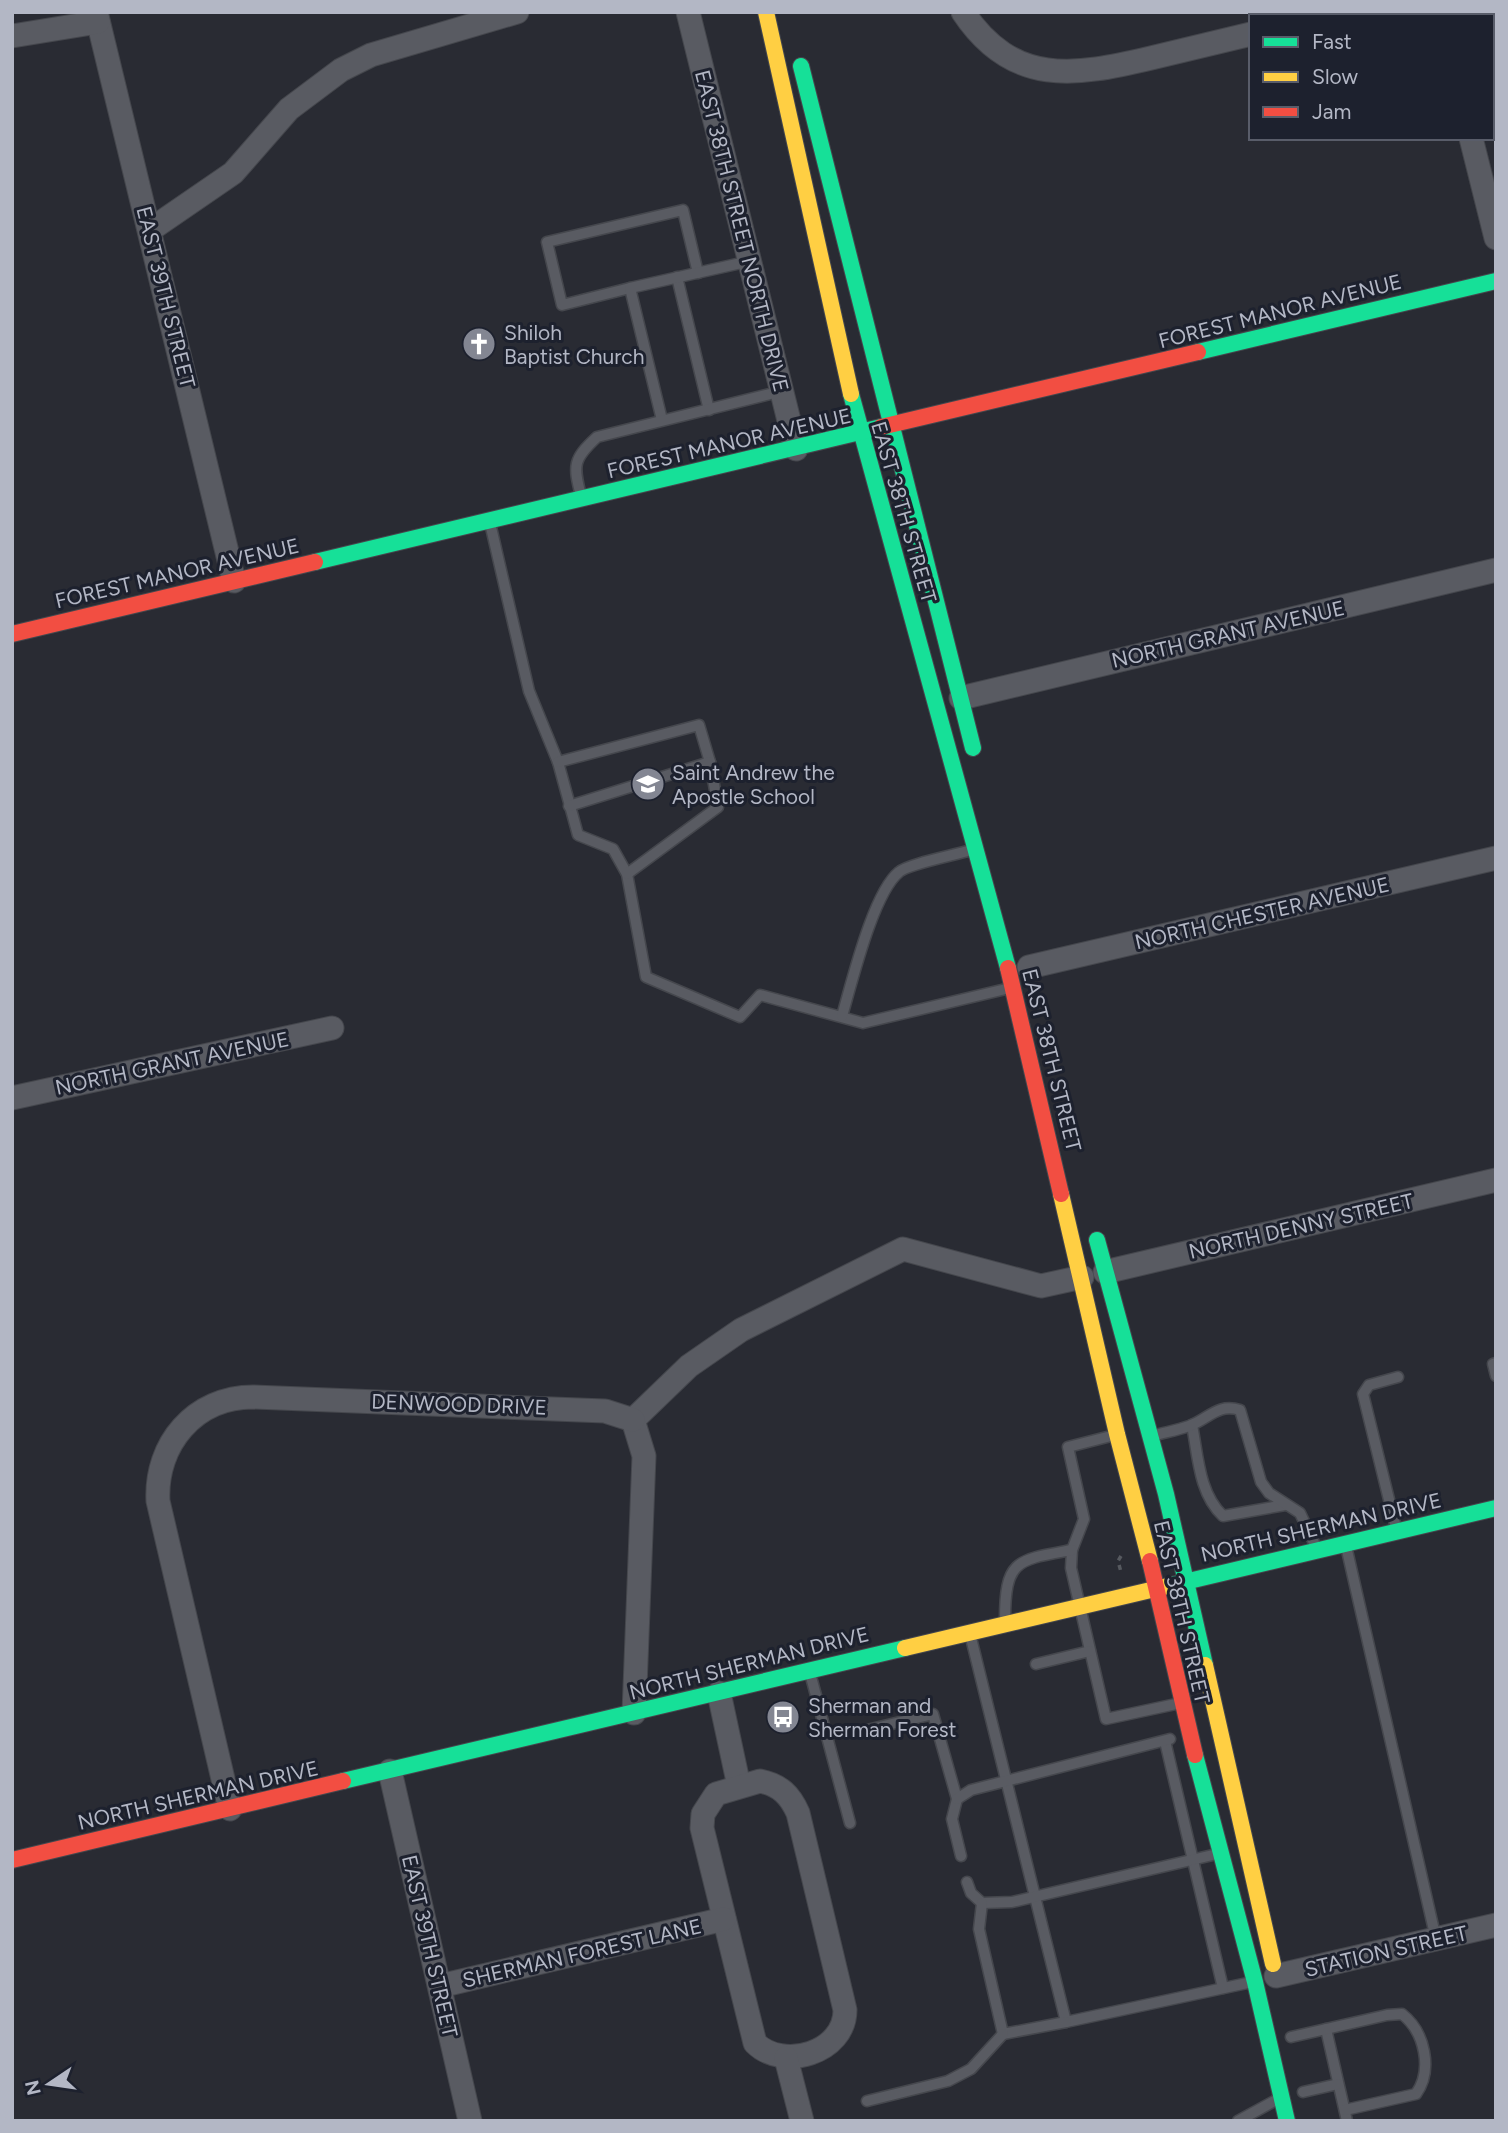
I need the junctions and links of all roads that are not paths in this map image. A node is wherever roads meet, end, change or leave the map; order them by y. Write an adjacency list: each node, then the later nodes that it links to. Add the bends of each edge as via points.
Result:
1 (517, 12): 10 (street, via 371,55 341,70 289,108 233,173)
2 (688, 12): 12 (street, EAST 38TH STREET NORTH DRIVE)
3 (766, 12): 21 (main road, EAST 38TH STREET)
4 (963, 12): 6 (street, via 977,32 1005,54 1057,72 1093,71)
5 (97, 17): 7 (street); 10 (street, EAST 39TH STREET)
6 (1249, 34)
7 (12, 36)
8 (798, 52): 20 (main road, EAST 38TH STREET)
9 (1472, 140): 11 (street)
10 (150, 230): 26 (street, EAST 39TH STREET)
11 (1496, 238)
12 (750, 261): 13 (lane); 17 (street, EAST 38TH STREET NORTH DRIVE)
13 (698, 273): 14 (lane); 16 (lane, via 683,210 547,242 562,305)
14 (677, 277): 16 (lane); 18 (lane)
15 (1496, 281): 20 (main road, FOREST MANOR AVENUE)
16 (630, 288): 19 (lane)
17 (782, 391): 18 (lane); 22 (street, EAST 38TH STREET NORTH DRIVE)
18 (709, 410): 19 (lane)
19 (662, 420): 23 (lane, via 597,437 586,447 575,470)
20 (890, 427): 21 (main road, FOREST MANOR AVENUE); 28 (main road, EAST 38TH STREET)
21 (860, 434): 22 (main road, FOREST MANOR AVENUE); 33 (main road, EAST 38TH STREET)
22 (796, 449): 23 (main road, FOREST MANOR AVENUE)
23 (582, 499): 24 (main road, FOREST MANOR AVENUE)
24 (489, 520): 26 (main road, FOREST MANOR AVENUE); 29 (lane, via 529,691)
25 (1496, 570): 28 (street, NORTH GRANT AVENUE)
26 (234, 581): 27 (main road, FOREST MANOR AVENUE)
27 (12, 634)
28 (961, 698): 31 (main road, EAST 38TH STREET)
29 (558, 762): 30 (lane, via 699,725); 32 (lane)
30 (710, 762): 32 (lane); 35 (lane, via 718,807)
31 (978, 766)
32 (569, 806): 35 (lane, via 578,835 613,849)
33 (976, 849): 37 (main road, EAST 38TH STREET); 38 (lane, via 900,871 885,891 864,943)
34 (1496, 858): 36 (street, NORTH CHESTER AVENUE)
35 (627, 874): 38 (lane, via 646,977 740,1017 760,995)
36 (1029, 966)
37 (1013, 987): 38 (lane, via 863,1023); 44 (main road, EAST 38TH STREET)
38 (842, 1016)
39 (332, 1028): 40 (street, NORTH GRANT AVENUE)
40 (12, 1097)
41 (1496, 1180): 43 (street, NORTH DENNY STREET)
42 (1092, 1219): 43 (main road, EAST 38TH STREET)
43 (1105, 1272): 51 (main road, EAST 38TH STREET)
44 (1082, 1277): 48 (street, via 1041,1286 904,1249 741,1329 682,1372); 50 (main road, EAST 38TH STREET)
45 (1496, 1363): 46 (lane)
46 (1496, 1376)
47 (1398, 1377): 54 (lane, via 1369,1385 1363,1394)
48 (633, 1420): 68 (street, via 644,1456); 76 (street, DENWOOD DRIVE, via 605,1411 253,1397 217,1403 178,1430 159,1472 158,1501)
49 (1192, 1425): 51 (lane); 52 (lane, via 1205,1489 1223,1516); 52 (lane, via 1212,1411 1241,1410 1261,1482)
50 (1117, 1434): 57 (lane, via 1068,1447 1084,1519); 59 (main road, EAST 38TH STREET)
51 (1151, 1436): 58 (main road, EAST 38TH STREET)
52 (1285, 1505): 56 (lane, via 1300,1513)
53 (1496, 1508): 54 (main road, NORTH SHERMAN DRIVE)
54 (1397, 1531): 55 (main road, NORTH SHERMAN DRIVE)
55 (1346, 1543): 56 (main road, NORTH SHERMAN DRIVE); 87 (lane)
56 (1317, 1549): 58 (main road, NORTH SHERMAN DRIVE)
57 (1072, 1550): 60 (lane, via 1070,1567); 61 (lane, via 1038,1556 1011,1571 1005,1586)
58 (1186, 1580): 59 (main road, NORTH SHERMAN DRIVE); 88 (main road, EAST 38TH STREET)
59 (1157, 1586): 60 (main road, NORTH SHERMAN DRIVE); 67 (main road, EAST 38TH STREET)
60 (1079, 1605): 61 (main road, NORTH SHERMAN DRIVE); 63 (lane)
61 (1005, 1622): 62 (main road, NORTH SHERMAN DRIVE)
62 (970, 1631): 65 (main road, NORTH SHERMAN DRIVE); 73 (lane)
63 (1090, 1651): 64 (lane); 67 (lane, via 1106,1719)
64 (1036, 1664)
65 (809, 1670): 66 (main road, NORTH SHERMAN DRIVE); 77 (lane)
66 (719, 1693): 68 (main road, NORTH SHERMAN DRIVE); 74 (street)
67 (1181, 1703): 70 (main road, EAST 38TH STREET)
68 (634, 1713): 72 (main road, NORTH SHERMAN DRIVE)
69 (867, 1730): 75 (lane, via 933,1714)
70 (1189, 1734): 71 (lane); 78 (main road, EAST 38TH STREET)
71 (1165, 1741): 73 (lane); 81 (lane)
72 (390, 1771): 76 (main road, NORTH SHERMAN DRIVE); 89 (street, EAST 39TH STREET)
73 (1007, 1781): 75 (lane, via 971,1790); 83 (lane)
74 (739, 1786): 85 (street, via 716,1794 702,1828); 95 (street, via 769,1783 792,1800 845,2010 842,2029 834,2040 813,2052)
75 (957, 1799): 79 (lane, via 952,1819)
76 (230, 1809): 80 (main road, NORTH SHERMAN DRIVE)
77 (850, 1822)
78 (1219, 1854): 81 (lane); 88 (main road, EAST 38TH STREET)
79 (961, 1856)
80 (12, 1860)
81 (1193, 1860): 83 (lane); 90 (lane)
82 (967, 1882): 84 (lane)
83 (1036, 1898): 84 (lane); 91 (lane)
84 (982, 1903): 93 (lane, via 979,1928)
85 (724, 1920): 89 (street, SHERMAN FOREST LANE); 95 (street, via 755,2043 765,2052)
86 (1496, 1925): 87 (street, STATION STREET)
87 (1436, 1939): 88 (street, STATION STREET)
88 (1270, 1982): 90 (lane); 98 (main road, EAST 38TH STREET)
89 (440, 1986): 102 (street, EAST 39TH STREET)
90 (1223, 1988): 91 (lane)
91 (1066, 2022): 93 (lane)
92 (1326, 2029): 94 (lane); 96 (lane); 101 (lane, via 1402,2014 1422,2039 1423,2084 1416,2094)
93 (1003, 2034): 99 (lane, via 971,2069 948,2081)
94 (1291, 2036)
95 (786, 2058): 103 (street)
96 (1338, 2084): 97 (lane); 101 (lane)
97 (1302, 2086): 100 (main road)
98 (1281, 2097): 104 (lane); 105 (main road, EAST 38TH STREET)
99 (867, 2101)
100 (1308, 2111)
101 (1346, 2115)
102 (470, 2121)
103 (802, 2121)
104 (1238, 2121)
105 (1286, 2121)

